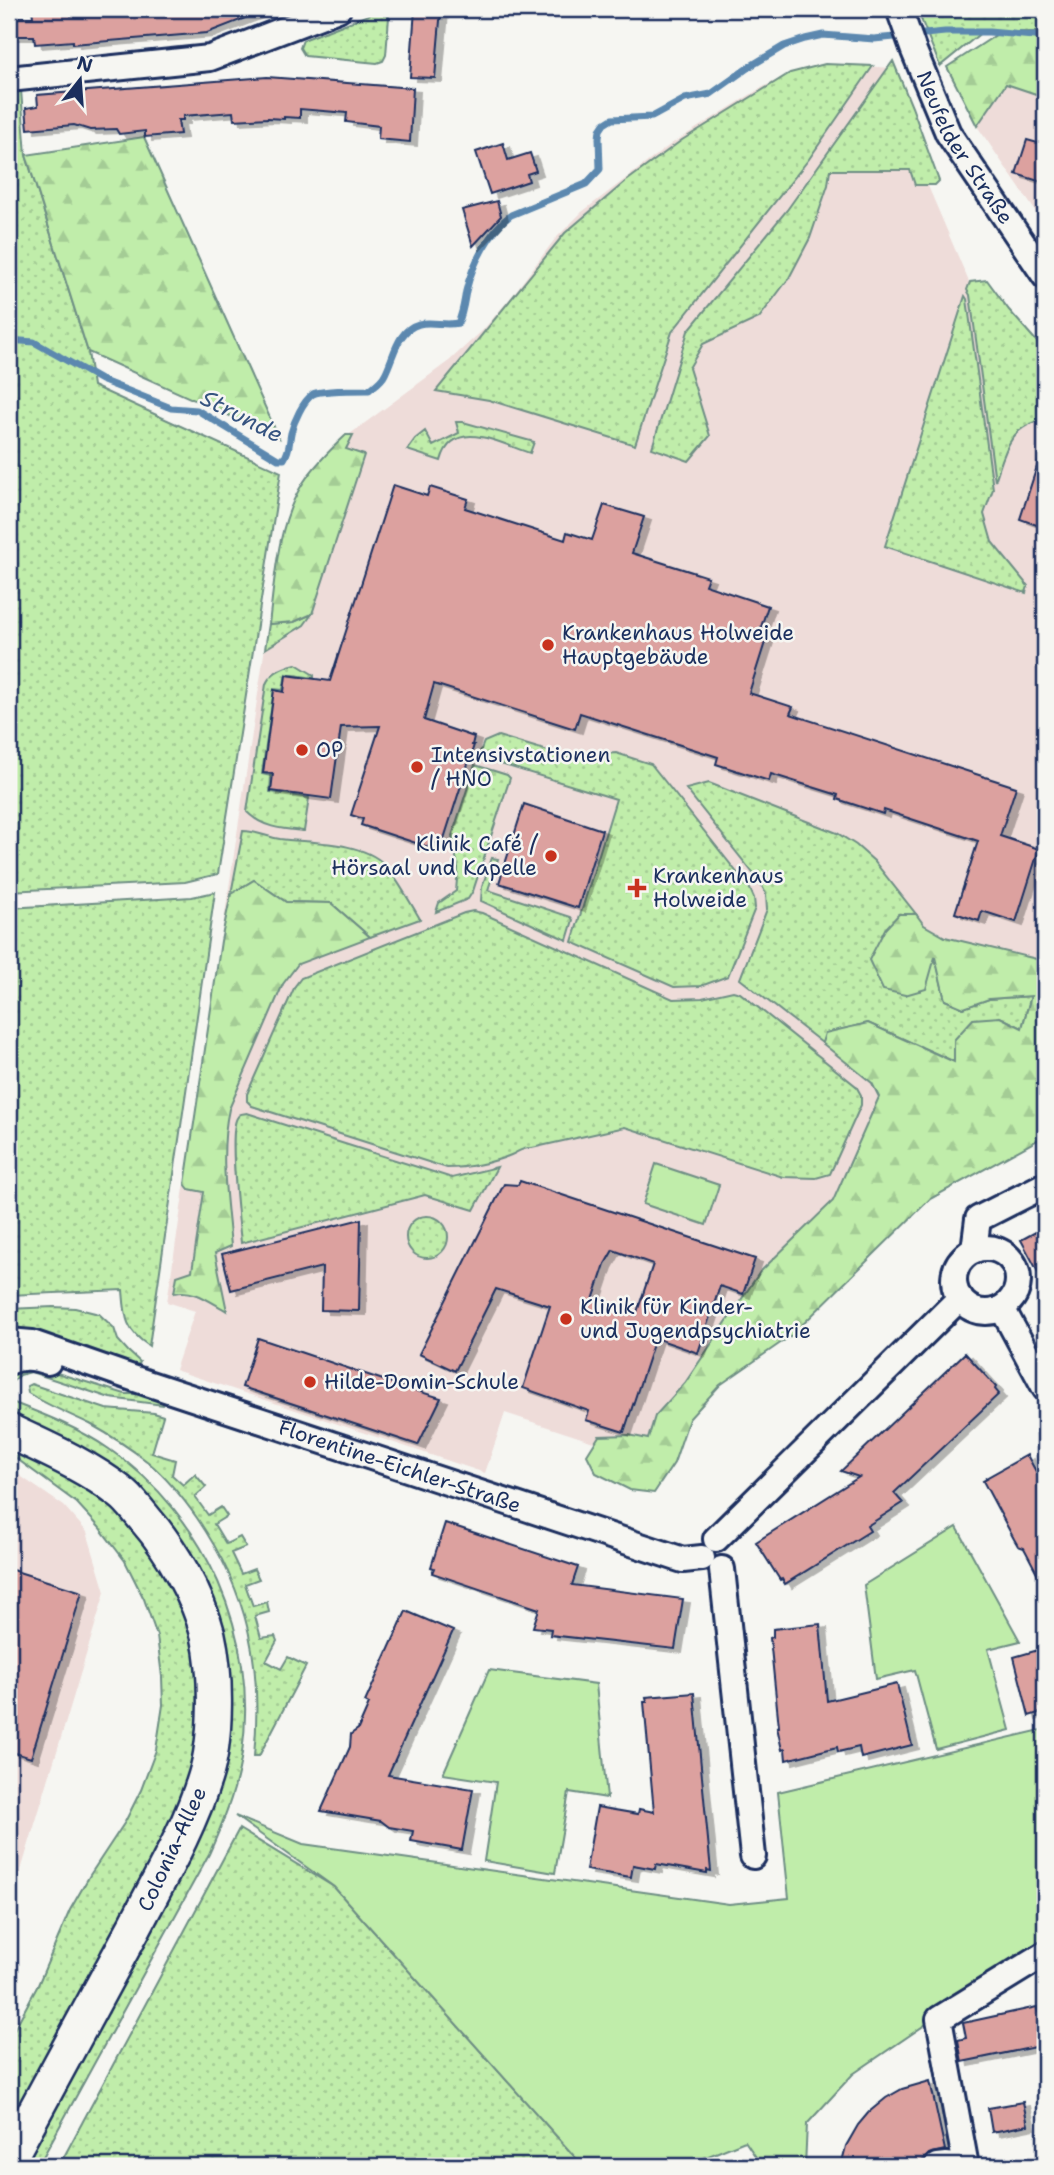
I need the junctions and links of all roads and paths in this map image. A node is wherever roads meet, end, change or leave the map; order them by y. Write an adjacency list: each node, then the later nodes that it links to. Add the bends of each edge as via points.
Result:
1 (338, 9): 3 (street, via 210,58)
2 (901, 15): 4 (street, Neufelder Straße, via 948,134)
3 (9, 79)
4 (1045, 276)
5 (1045, 1185): 6 (street, via 978,1219)
6 (974, 1250): 7 (street, via 956,1271); 8 (street, via 995,1249 1013,1261 1016,1292)
7 (960, 1298): 8 (street, via 975,1310); 14 (street)
8 (1002, 1308): 12 (street)
9 (9, 1341): 11 (street, Florentine-Eichler-Straße, via 32,1343)
10 (9, 1362): 11 (street, Florentine-Eichler-Straße, via 34,1358 59,1365)
11 (101, 1367): 14 (street, Florentine-Eichler-Straße, via 683,1560)
12 (1045, 1388)
13 (9, 1431): 17 (main road, Colonia-Allee, via 63,1455 122,1493 154,1530 178,1564 208,1635 214,1708 205,1777 187,1822)
14 (713, 1555): 15 (street)
15 (753, 1856)
16 (1045, 1954): 20 (street, via 939,2019)
17 (9, 2160)
18 (937, 2166): 19 (street)
19 (955, 2166)
20 (966, 2166)

